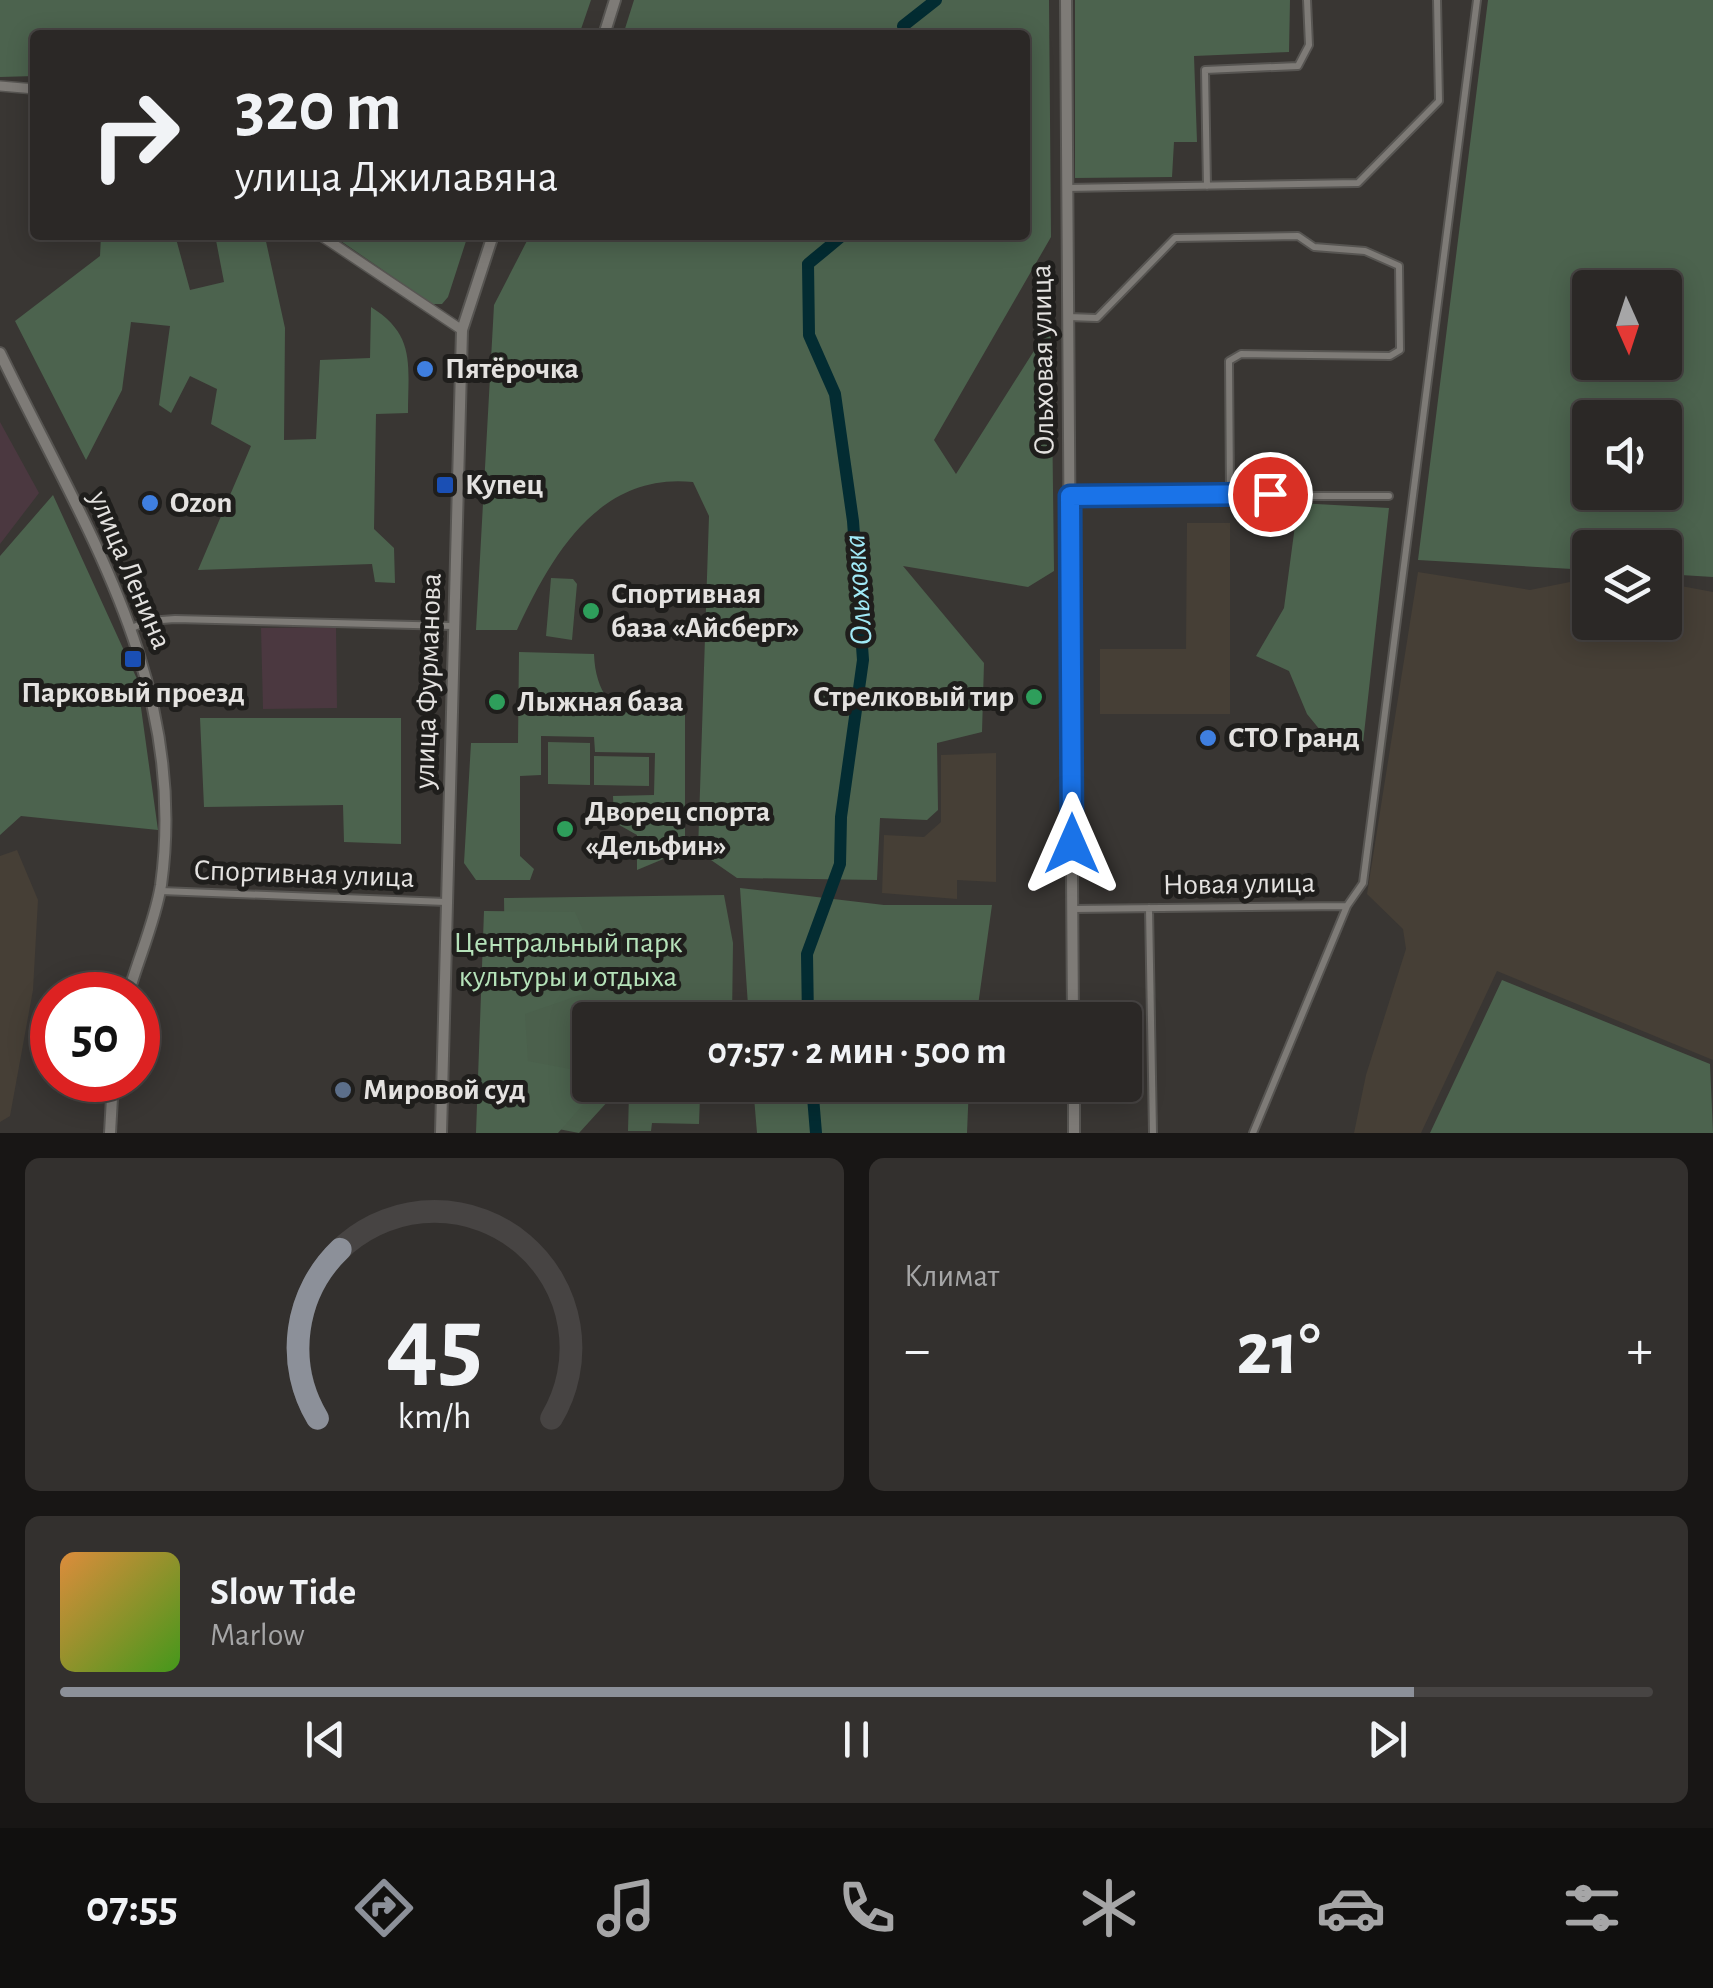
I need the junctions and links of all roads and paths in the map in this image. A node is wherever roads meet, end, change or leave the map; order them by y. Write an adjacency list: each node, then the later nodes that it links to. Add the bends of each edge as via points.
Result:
1 (614, 0): 6 (main road)
2 (1066, 0): 10 (main road, Ольховая улица)
3 (1307, 0): 9 (street, via 1309,45 1298,66 1206,70)
4 (1437, 0): 9 (street, via 1438,100 1358,184)
5 (1476, 0): 23 (street, via 1364,884)
6 (605, 30)
7 (0, 86): 8 (street)
8 (30, 88)
9 (1206, 186): 10 (street)
10 (1066, 188): 13 (main road, Ольховая улица)
11 (327, 240): 14 (street)
12 (491, 240): 14 (main road, улица Фурманова)
13 (1068, 317): 16 (street, via 1097,318 1174,238 1298,236 1314,247 1364,251 1399,266 1400,350 1390,356 1241,354 1229,361); 17 (main road, Ольховая улица)
14 (462, 330): 19 (main road, улица Фурманова)
15 (0, 353): 20 (main road, улица Ленина)
16 (1230, 494): 17 (street); 18 (street)
17 (1070, 496): 25 (main road, Ольховая улица)
18 (1389, 496)
19 (454, 626): 20 (street, via 174,619); 22 (main road, улица Фурманова)
20 (132, 628): 21 (main road, улица Ленина, via 164,760)
21 (160, 891): 22 (street, Спортивная улица); 26 (main road, улица Ленина)
22 (446, 902): 31 (main road, улица Фурманова)
23 (1347, 906): 24 (street, Новая улица); 34 (street)
24 (1149, 908): 25 (street, Новая улица); 33 (street)
25 (1072, 909): 27 (main road, Ольховая улица)
26 (135, 972)
27 (1073, 1002)
28 (112, 1102): 30 (main road)
29 (1074, 1102): 32 (main road)
30 (110, 1133)
31 (441, 1133)
32 (1074, 1133)
33 (1153, 1133)
34 (1254, 1133)

